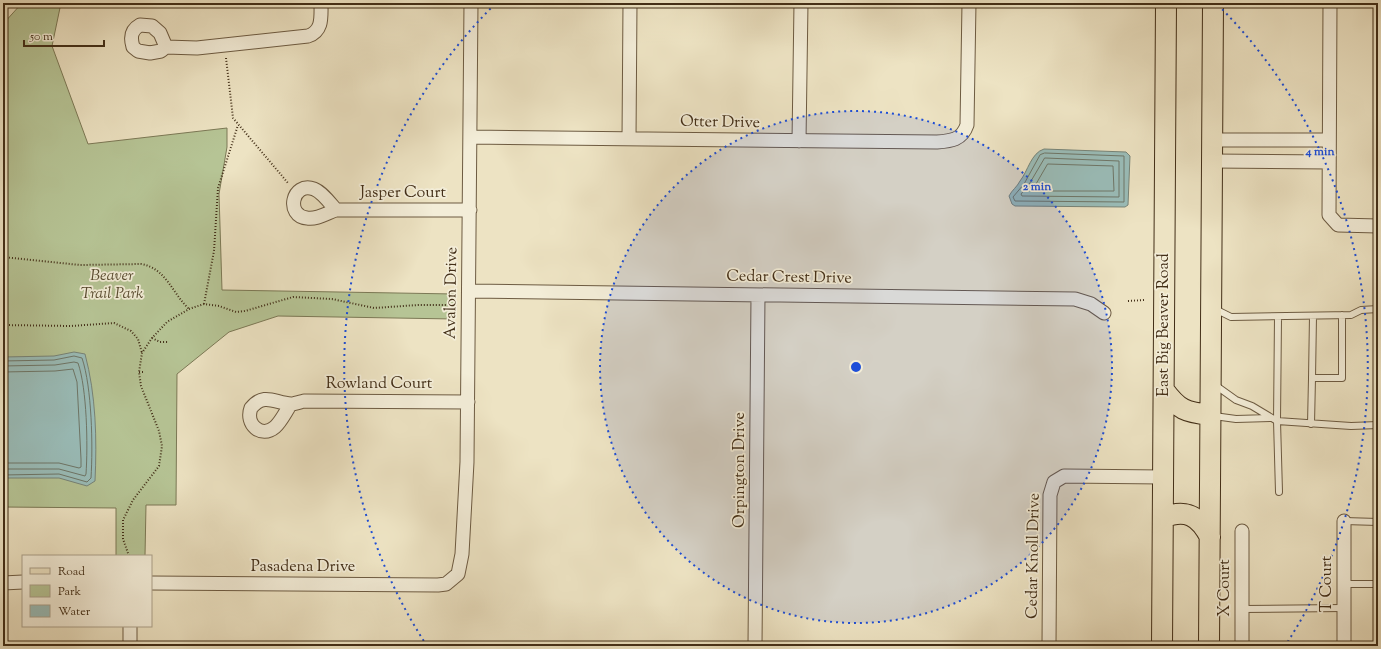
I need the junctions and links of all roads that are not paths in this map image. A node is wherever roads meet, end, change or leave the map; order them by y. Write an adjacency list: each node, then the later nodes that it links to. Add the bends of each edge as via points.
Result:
1 (321, 3): 9 (street, via 320,25 317,31 308,36 197,48)
2 (471, 3): 10 (street, Avalon Drive)
3 (630, 3): 11 (street)
4 (801, 3): 14 (street)
5 (969, 3): 14 (street, Otter Drive, via 968,118 965,130 959,137 937,142)
6 (1166, 3): 30 (main road, East Big Beaver Road)
7 (1213, 3): 12 (main road)
8 (1330, 3): 13 (street)
9 (166, 47)
10 (470, 137): 11 (street, Otter Drive); 18 (street, Avalon Drive)
11 (629, 139): 14 (street, Otter Drive)
12 (1212, 140): 13 (street); 15 (main road)
13 (1329, 140): 16 (street)
14 (800, 141)
15 (1212, 161): 16 (street); 22 (main road)
16 (1329, 162): 19 (street, via 1328,211 1332,221 1343,226)
17 (336, 210): 18 (street, Jasper Court)
18 (470, 210): 20 (street, Avalon Drive)
19 (1378, 226)
20 (470, 291): 21 (street, Cedar Crest Drive); 31 (street, Avalon Drive)
21 (758, 295): 24 (street, Cedar Crest Drive, via 1074,299 1090,304); 55 (street, Orpington Drive)
22 (1211, 306): 27 (lane, via 1231,317); 29 (main road)
23 (1378, 309): 25 (lane)
24 (1104, 313)
25 (1342, 315): 26 (lane); 28 (lane, via 1342,378)
26 (1313, 316): 27 (lane); 28 (lane)
27 (1278, 317): 35 (lane)
28 (1312, 378): 36 (lane)
29 (1210, 382): 33 (main road); 34 (lane, via 1236,400 1252,406)
30 (1164, 390): 33 (main road, via 1187,412); 38 (main road, East Big Beaver Road)
31 (468, 402): 32 (street, Rowland Court, via 304,401); 45 (street, Avalon Drive, via 462,554 458,574)
32 (290, 404)
33 (1210, 415): 34 (lane, via 1236,419); 44 (main road)
34 (1270, 418): 35 (lane)
35 (1277, 421): 36 (lane); 39 (lane)
36 (1311, 424): 37 (lane)
37 (1378, 425)
38 (1163, 477): 40 (main road, East Big Beaver Road); 56 (street, Cedar Knoll Drive, via 1064,476 1054,482 1050,495)
39 (1279, 492)
40 (1163, 518): 44 (main road, via 1178,513 1193,516 1204,526); 57 (main road, East Big Beaver Road)
41 (1344, 521): 42 (lane); 49 (street, T Court)
42 (1378, 522)
43 (1242, 531): 51 (street, X Court)
44 (1210, 537): 58 (main road)
45 (453, 580): 48 (street, Pasadena Drive, via 438,585)
46 (22, 582): 47 (street)
47 (3, 583)
48 (152, 583)
49 (1344, 584): 50 (lane); 52 (street, T Court)
50 (1378, 584)
51 (1242, 608): 52 (lane); 59 (street, X Court)
52 (1344, 608): 60 (street, T Court)
53 (130, 627): 54 (street)
54 (130, 646)
55 (755, 646)
56 (1049, 646)
57 (1162, 646)
58 (1209, 646)
59 (1242, 646)
60 (1344, 646)

